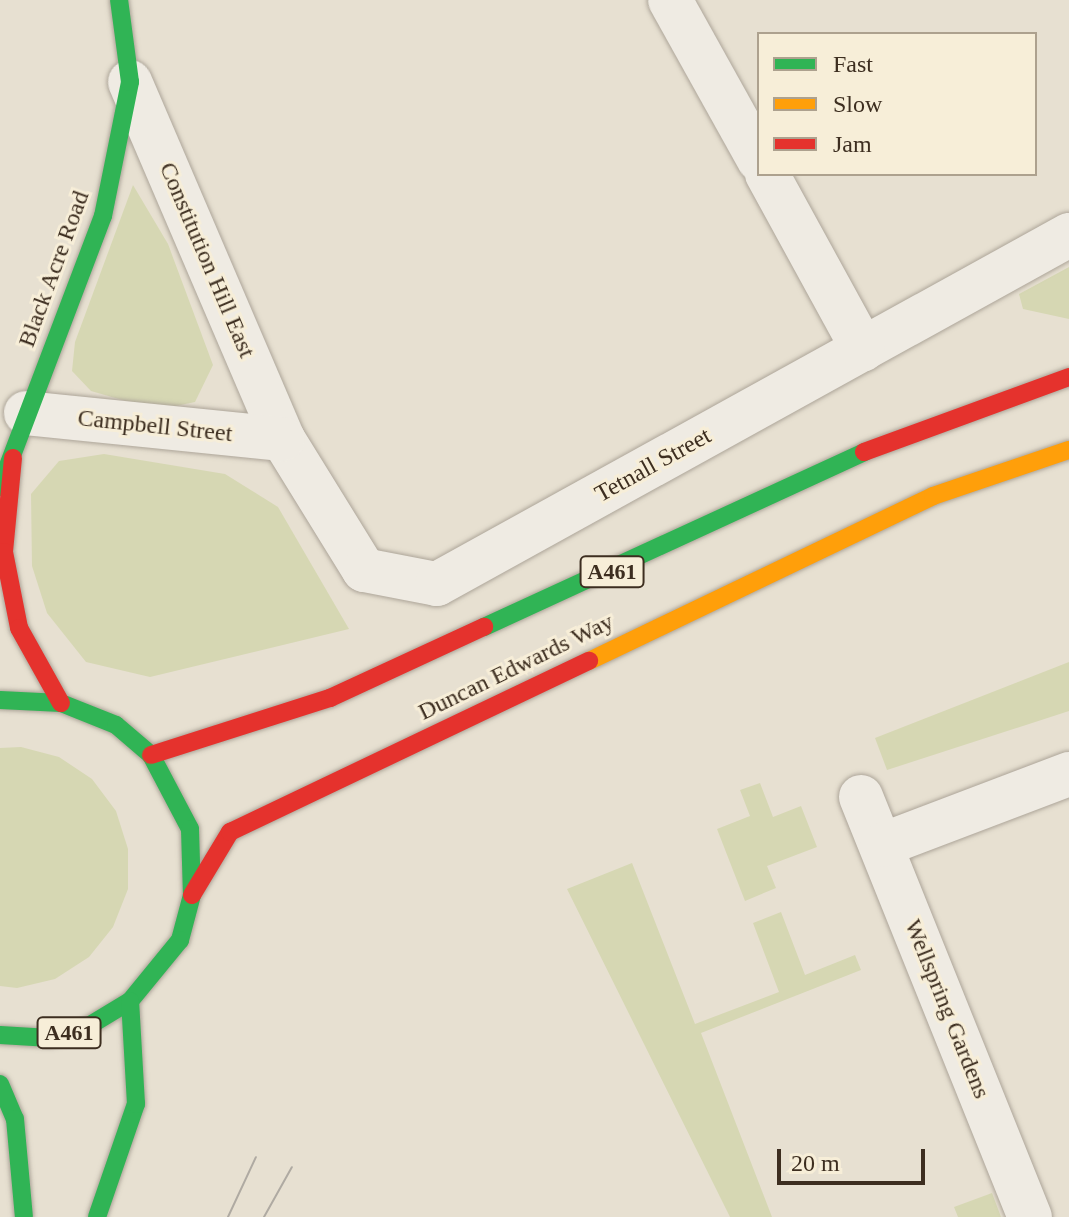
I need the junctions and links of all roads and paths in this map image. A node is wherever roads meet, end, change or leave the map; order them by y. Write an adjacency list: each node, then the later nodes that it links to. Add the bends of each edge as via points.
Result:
1 (119, 0): 3 (main road, Black Acre Road)
2 (670, 0): 4 (street)
3 (130, 82): 9 (main road, Black Acre Road, via 103,216); 10 (street, Constitution Hill East)
4 (757, 156)
5 (768, 176): 7 (street)
6 (1069, 235): 7 (street, Tetnall Street)
7 (863, 349): 10 (street, Tetnall Street, via 437,584 364,570)
8 (1069, 377): 16 (main road, Duncan Edwards Way / A461, via 890,440 330,698)
9 (26, 413): 10 (street, Campbell Street); 12 (main road, Black Acre Road)
10 (283, 439)
11 (1069, 450): 20 (main road, Duncan Edwards Way / A461, via 933,496 230,832)
12 (13, 455): 13 (main road, Black Acre Road); 15 (main road, Black Acre Road, via 4,552 19,628)
13 (0, 487)
14 (0, 700): 15 (main road, A461)
15 (61, 703): 16 (main road, A461, via 116,725)
16 (151, 755): 20 (main road, A461, via 190,829)
17 (1069, 774): 19 (street)
18 (861, 797): 19 (street, Wellspring Gardens)
19 (882, 845): 26 (street, Wellspring Gardens)
20 (192, 895): 21 (main road, A461, via 180,940)
21 (130, 1001): 22 (main road, A461, via 82,1030 50,1038); 25 (main road, via 136,1104)
22 (0, 1035)
23 (0, 1084): 24 (main road, via 15,1119)
24 (24, 1217)
25 (97, 1217)
26 (1030, 1217)

